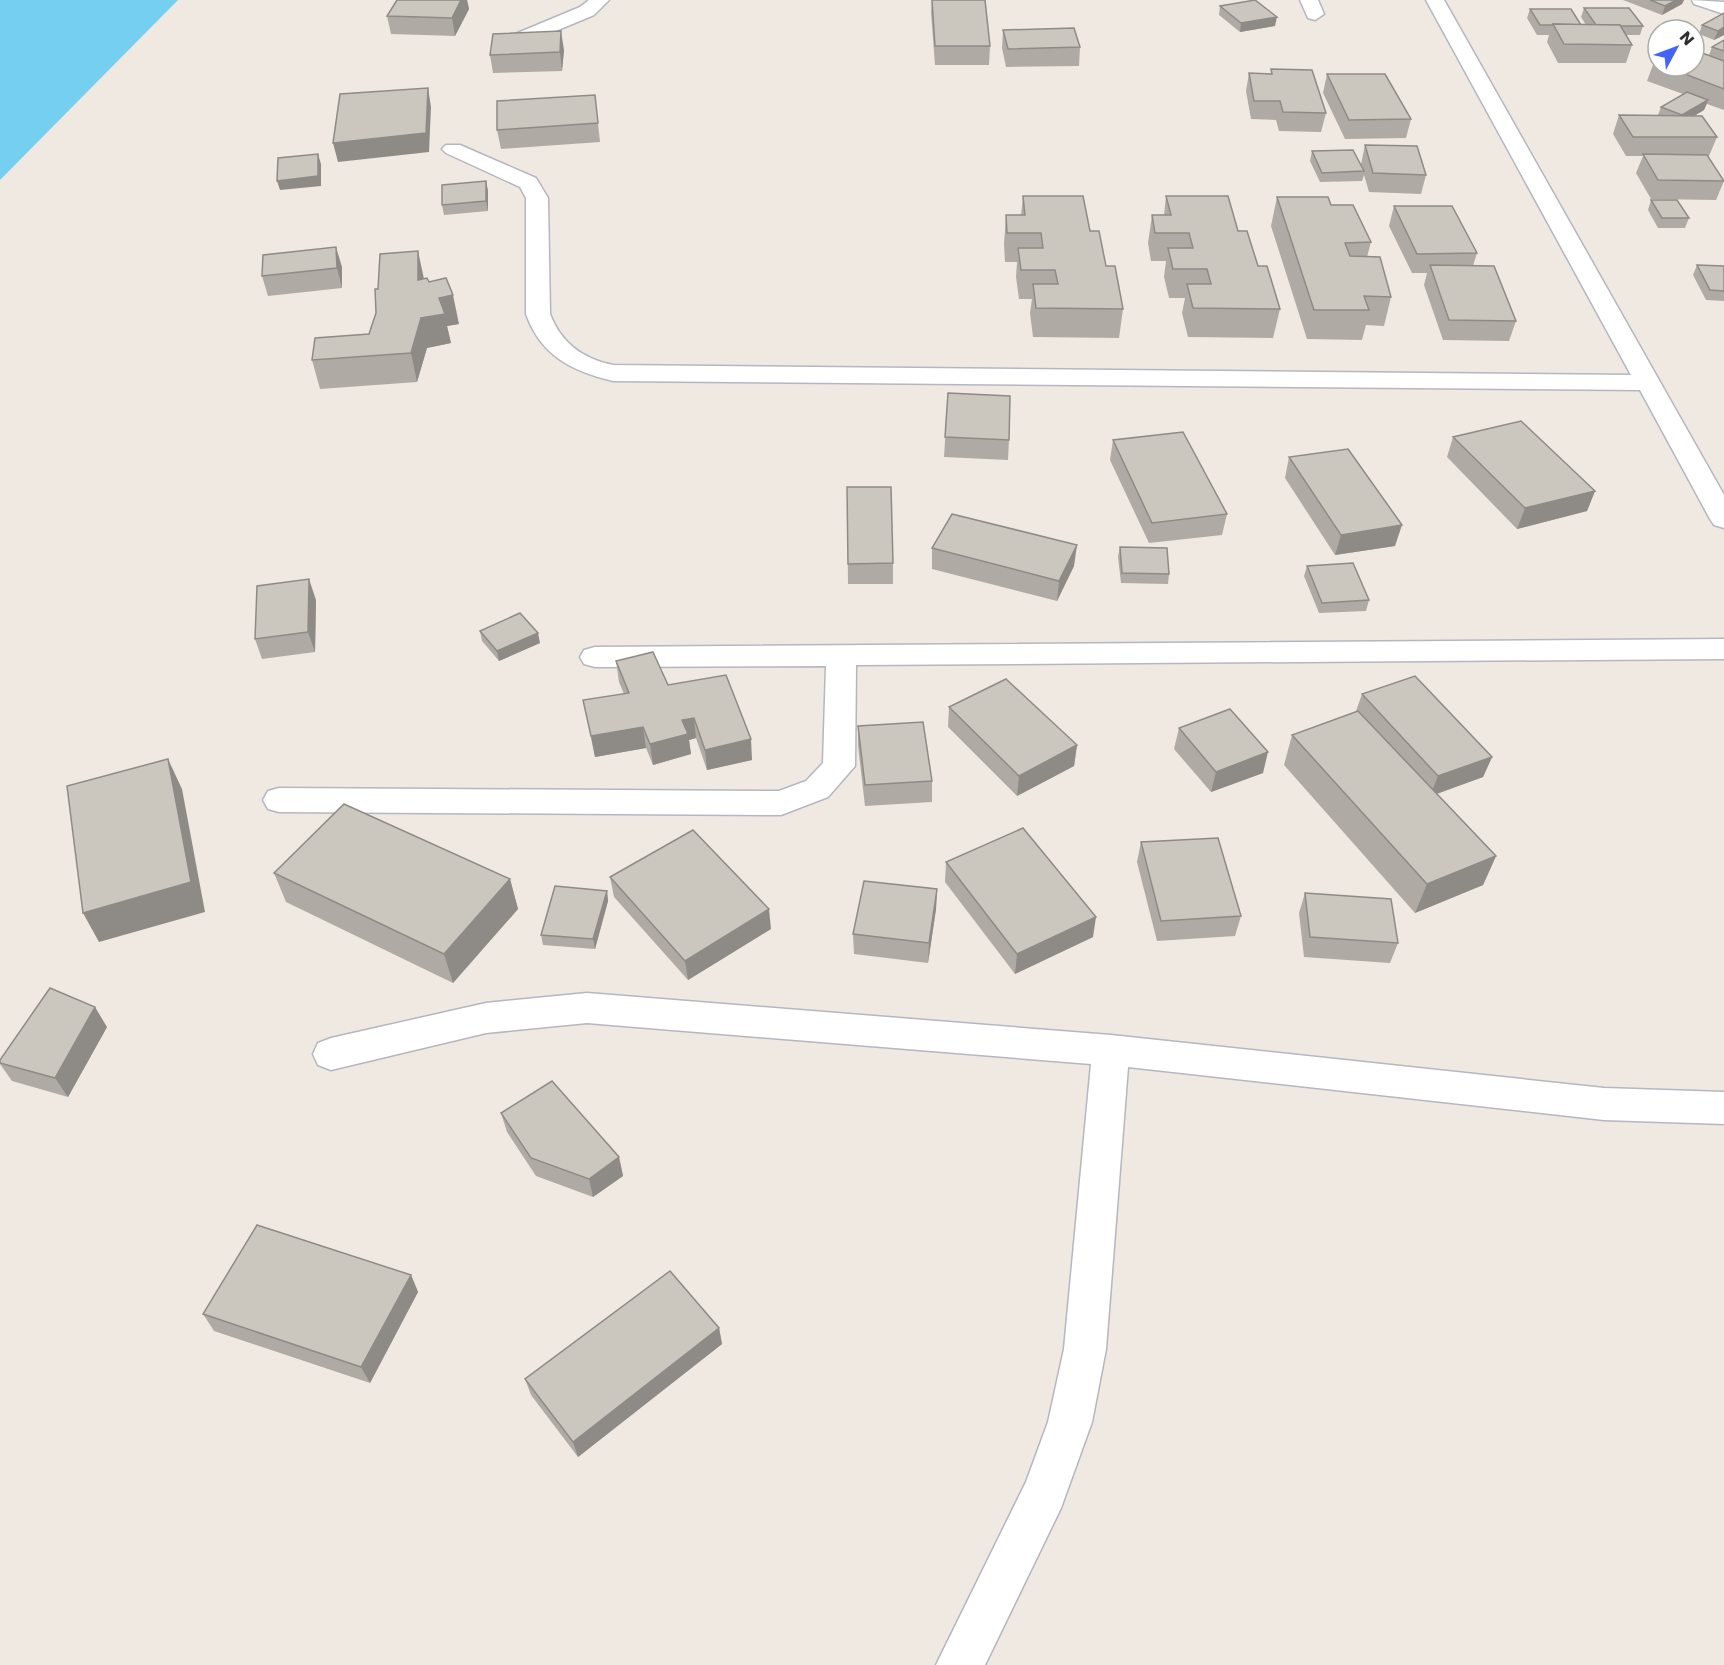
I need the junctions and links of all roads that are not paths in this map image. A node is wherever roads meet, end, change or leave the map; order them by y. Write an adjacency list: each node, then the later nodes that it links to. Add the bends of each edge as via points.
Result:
1 (600, 0): 5 (street, via 567,21)
2 (1435, 0): 7 (street)
3 (1701, 0): 4 (street)
4 (1724, 8)
5 (515, 41)
6 (453, 149): 7 (street, via 528,183 537,198 538,314 543,331 555,346 592,370 613,374)
7 (1650, 383): 8 (street)
8 (1724, 519)
9 (1724, 649): 10 (street)
10 (841, 656): 11 (street); 12 (street, via 839,766 817,789 781,803)
11 (595, 657)
12 (279, 800)
13 (1111, 1050): 14 (street, via 587,1008 486,1018); 15 (street, via 1604,1104); 16 (street, via 1085,1349 1070,1422 1045,1492)
14 (331, 1054)
15 (1724, 1108)
16 (960, 1665)

